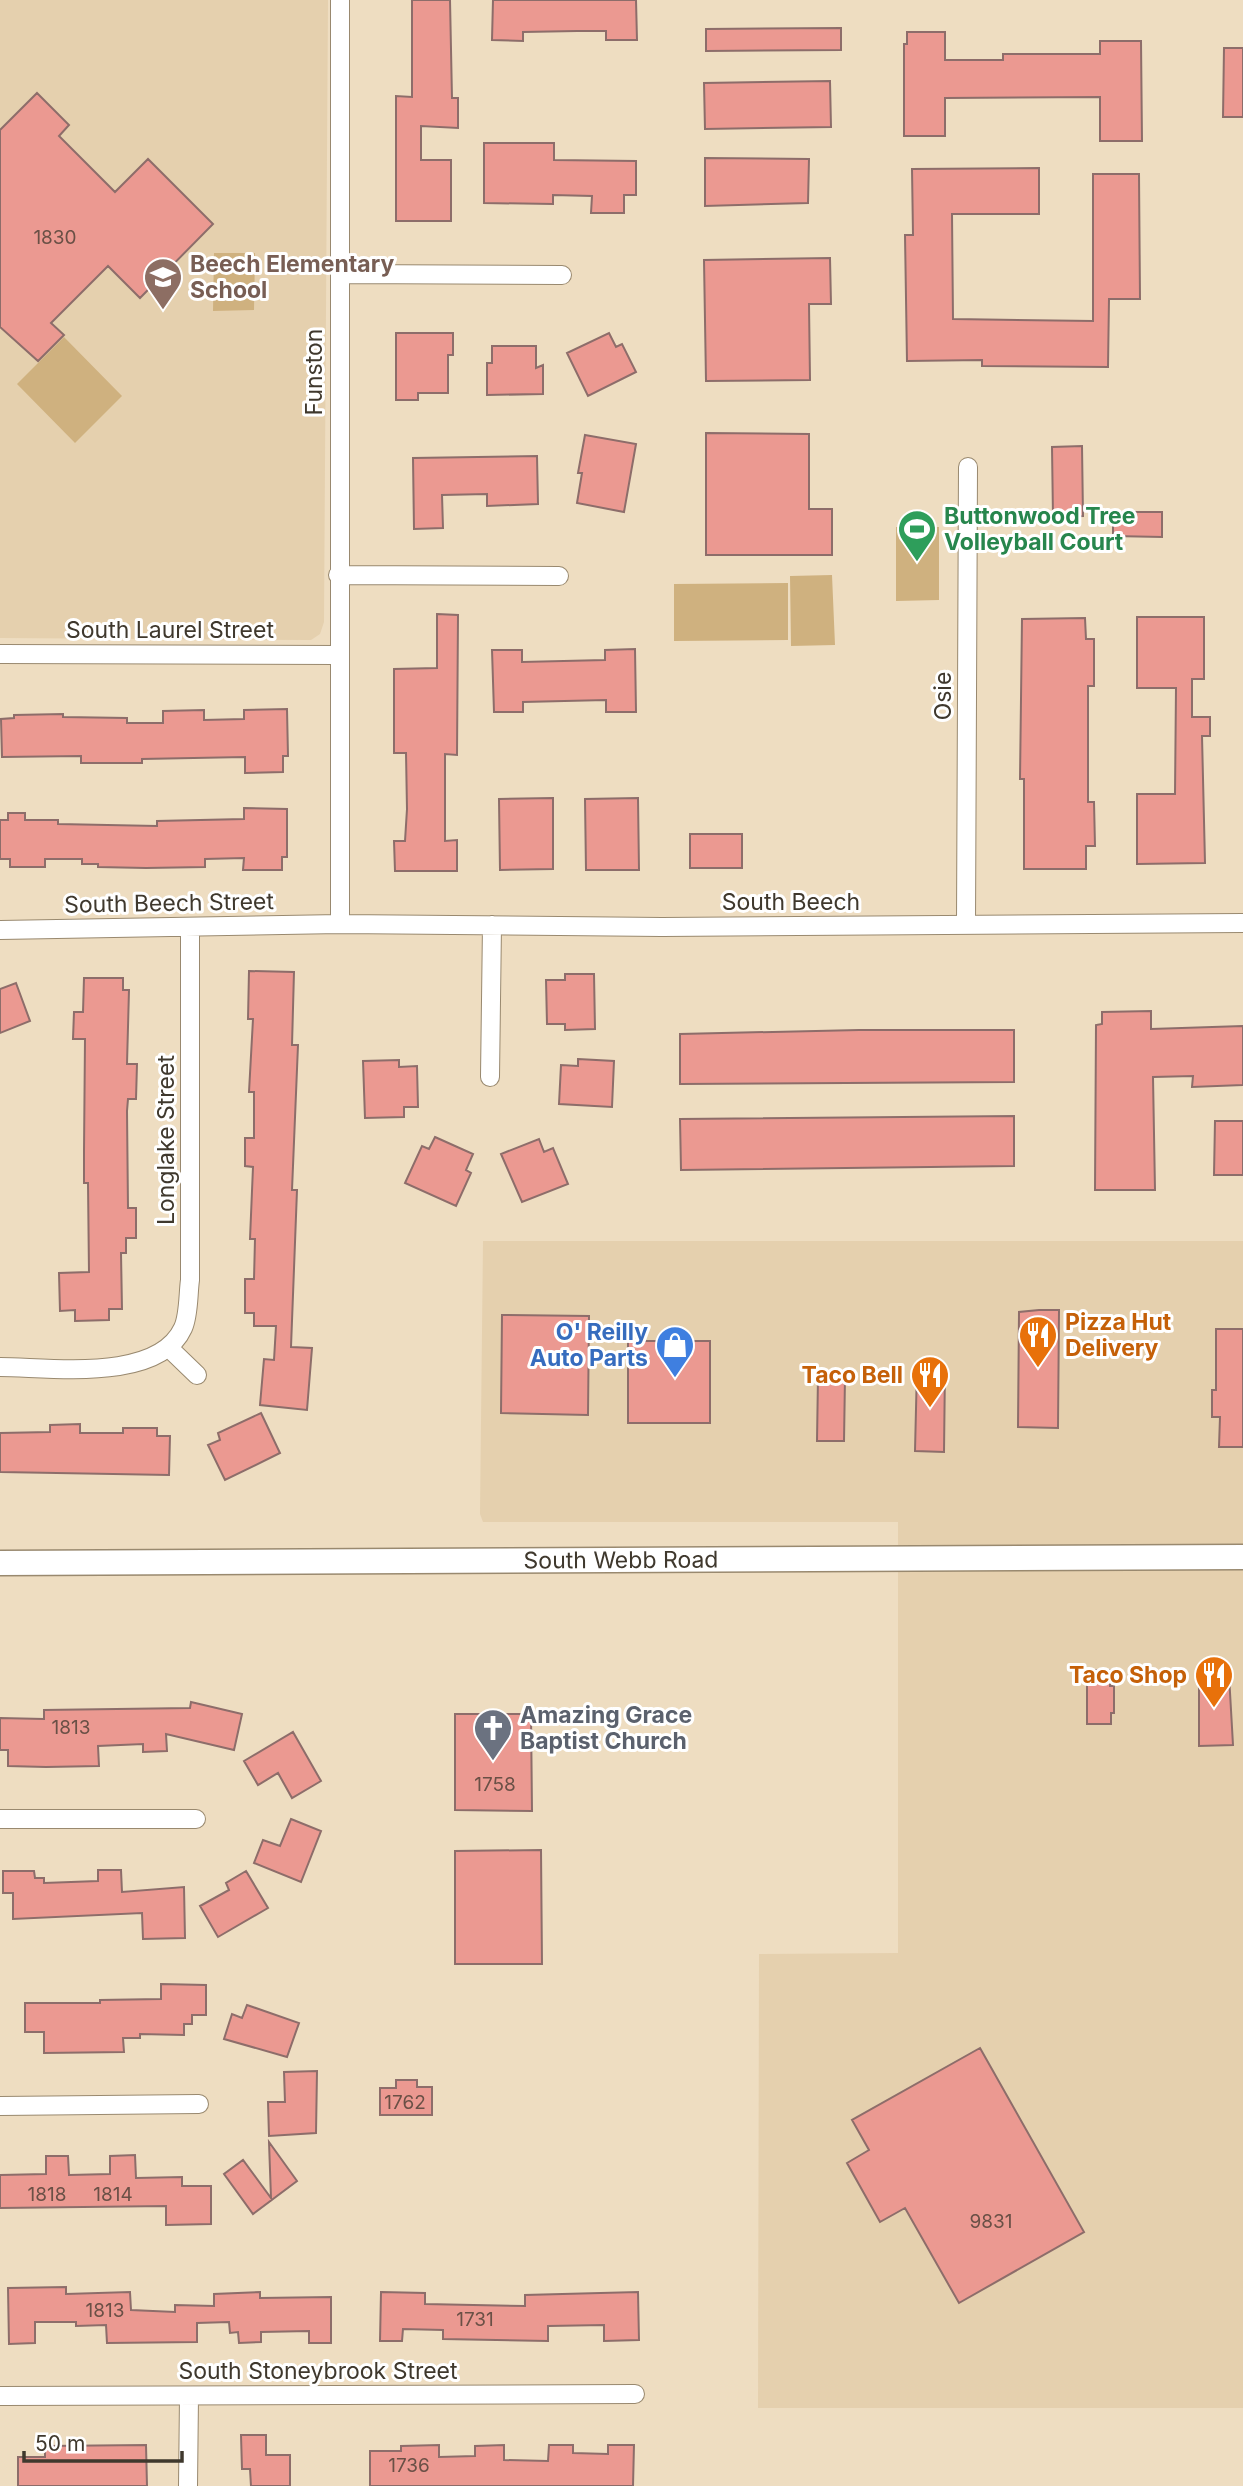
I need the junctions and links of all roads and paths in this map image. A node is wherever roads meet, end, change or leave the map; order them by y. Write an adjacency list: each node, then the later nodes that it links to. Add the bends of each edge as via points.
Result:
1 (340, 0): 2 (street, Funston)
2 (340, 274): 3 (street); 5 (street, Funston)
3 (562, 275)
4 (968, 467): 11 (street, Osie)
5 (338, 575): 6 (street); 8 (street, Funston)
6 (559, 576)
7 (0, 654): 8 (street, South Laurel Street)
8 (339, 655): 10 (street)
9 (1243, 923): 11 (street, South Beech)
10 (340, 924): 12 (street, South Beech); 13 (street, South Beech Street)
11 (966, 924): 12 (street, South Beech)
12 (492, 925): 15 (street)
13 (190, 928): 14 (street, South Beech Street); 16 (street, Longlake Street, via 190,1280 184,1327)
14 (0, 930)
15 (490, 1077)
16 (169, 1348): 17 (street, via 140,1363 116,1367); 18 (street)
17 (0, 1367)
18 (197, 1376)
19 (1243, 1557): 20 (main road, South Webb Road)
20 (0, 1563)
21 (0, 1819): 22 (street)
22 (196, 1819)
23 (199, 2104): 24 (street)
24 (0, 2106)
25 (635, 2394): 27 (street, South Stoneybrook Street)
26 (0, 2396): 27 (street, South Stoneybrook Street)
27 (189, 2396): 28 (street)
28 (188, 2486)

